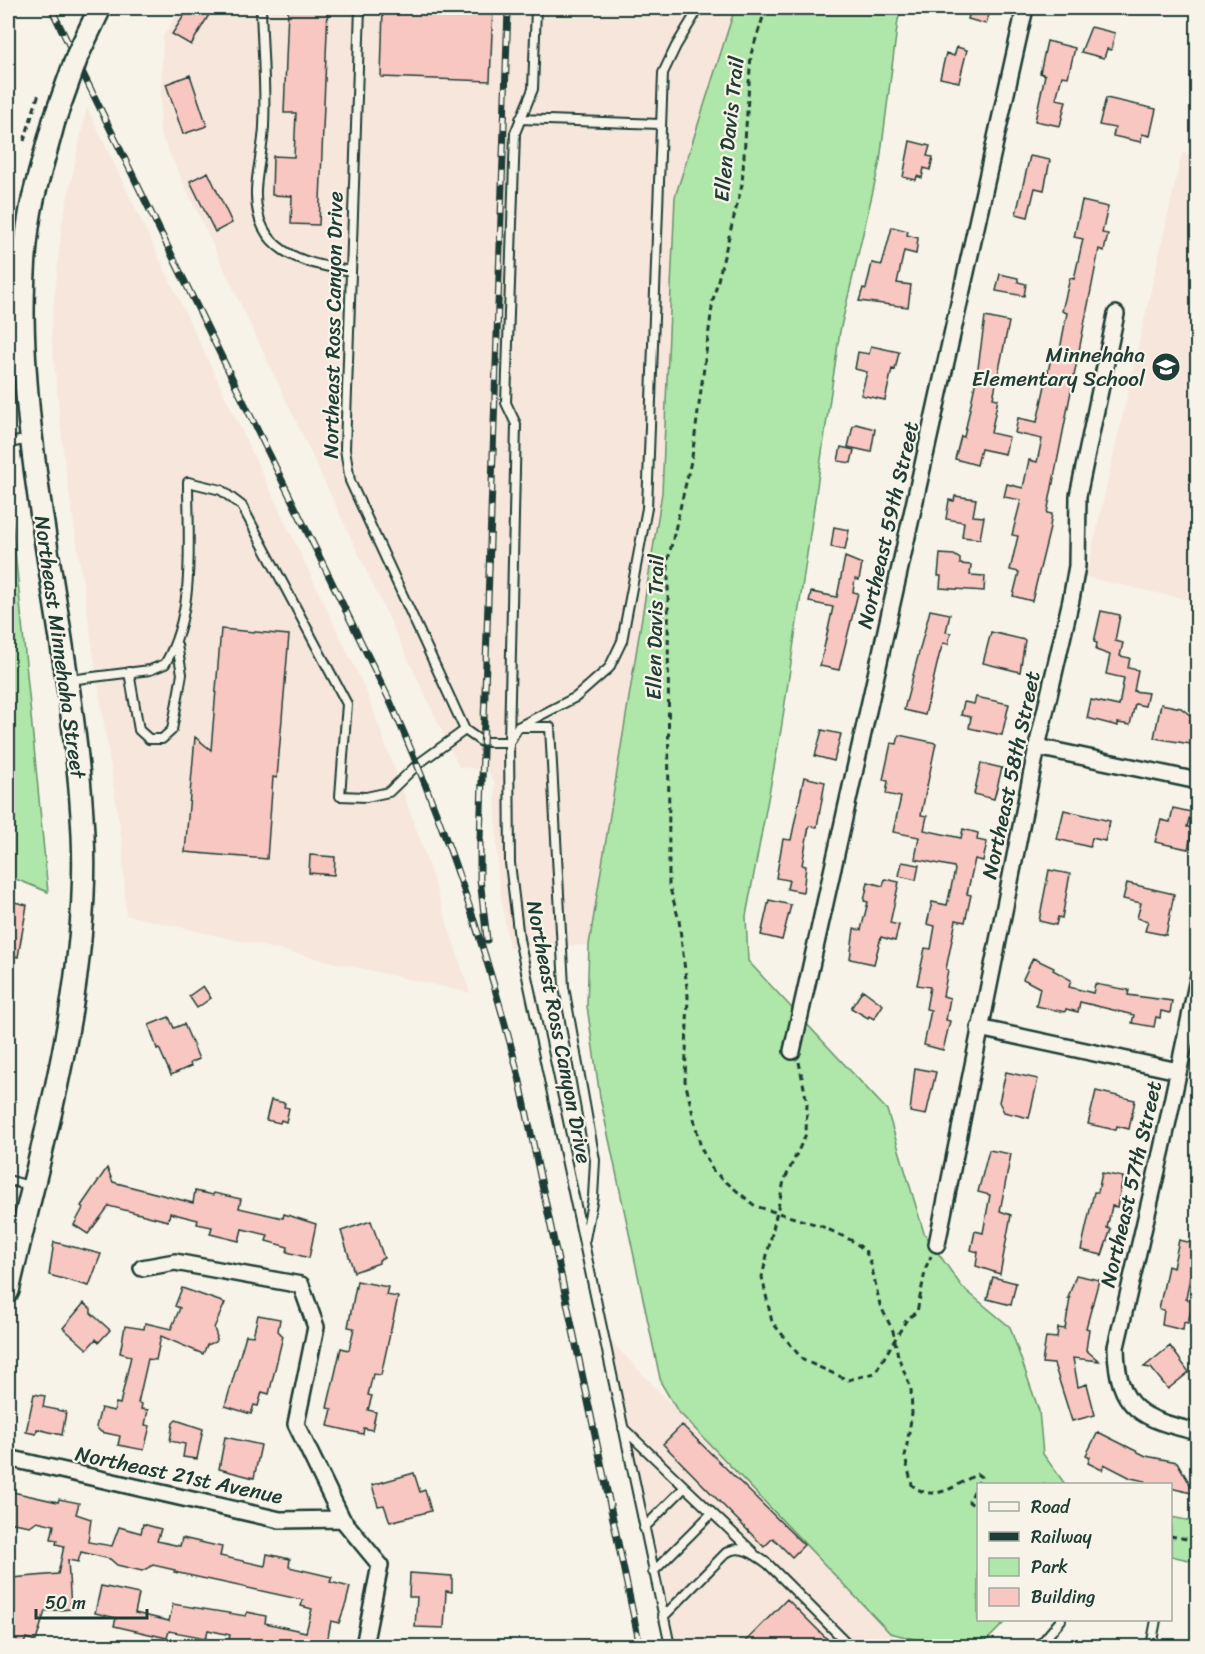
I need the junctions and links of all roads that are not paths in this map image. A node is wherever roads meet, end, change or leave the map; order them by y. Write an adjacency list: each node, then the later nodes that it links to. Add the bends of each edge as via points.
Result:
1 (100, 8): 11 (main road, Northeast Minnehaha Street, bridge, via 54,121 33,198 23,311)
2 (261, 8): 9 (lane, via 264,127 256,215 262,230 285,253 304,262)
3 (360, 8): 9 (lane, Northeast Ross Canyon Drive)
4 (536, 8): 7 (lane, Northeast Ross Canyon Drive, via 533,89)
5 (699, 8): 8 (lane, via 663,73)
6 (1025, 8): 23 (street, Northeast 59th Street)
7 (520, 119): 8 (lane); 18 (lane, Northeast Ross Canyon Drive, via 514,133 506,403 516,424)
8 (660, 124): 16 (lane, via 647,508 622,641 609,668 576,697)
9 (351, 271): 17 (lane, Northeast Ross Canyon Drive, via 345,449 350,481)
10 (1116, 314): 19 (street, Northeast 58th Street, via 1078,496 1077,566 1071,600)
11 (33, 439): 12 (lane); 15 (main road, Northeast Minnehaha Street)
12 (8, 443)
13 (177, 645): 14 (lane, via 165,664); 14 (lane, via 182,674 172,730 162,739 149,739 139,730); 17 (lane, via 188,559 188,482 221,490 242,506 347,704 340,796 366,797 389,792 418,764)
14 (129, 672): 15 (lane)
15 (65, 680): 26 (main road, Northeast Minnehaha Street, via 83,832 82,923 68,1029)
16 (518, 727): 18 (lane); 27 (lane, via 550,727 564,987 595,1160)
17 (465, 730): 18 (lane, via 482,742)
18 (509, 742): 27 (lane, Northeast Ross Canyon Drive, via 510,862 519,939)
19 (1037, 747): 20 (street); 22 (street, Northeast 58th Street)
20 (1197, 781)
21 (1197, 979): 24 (street, Northeast 57th Street)
22 (979, 1028): 24 (street); 28 (street, Northeast 58th Street)
23 (792, 1052)
24 (1178, 1071): 32 (street, Northeast 57th Street, via 1116,1347 1116,1374 1126,1398 1141,1413 1166,1425)
25 (8, 1180): 26 (lane)
26 (32, 1186): 30 (main road, Northeast Minnehaha Street)
27 (584, 1244): 31 (lane, Northeast Ross Canyon Drive)
28 (937, 1244)
29 (142, 1268): 36 (street, via 175,1262 301,1285 316,1327 296,1424)
30 (8, 1291)
31 (622, 1427): 34 (lane); 37 (lane, Northeast Ross Canyon Drive)
32 (1197, 1432)
33 (8, 1458): 36 (street, Northeast 21st Avenue, via 280,1520)
34 (685, 1486): 35 (lane); 37 (lane)
35 (712, 1513): 38 (lane); 39 (lane)
36 (342, 1519): 43 (street, via 380,1565)
37 (644, 1528): 39 (lane, Northeast Ross Canyon Drive)
38 (755, 1554): 40 (lane, via 732,1549); 45 (lane)
39 (653, 1572): 40 (lane, Northeast Ross Canyon Drive)
40 (663, 1617): 44 (lane, Northeast Ross Canyon Drive)
41 (1060, 1621): 46 (lane)
42 (1156, 1621): 47 (lane)
43 (364, 1647)
44 (670, 1647)
45 (850, 1647)
46 (1039, 1647)
47 (1151, 1647)

